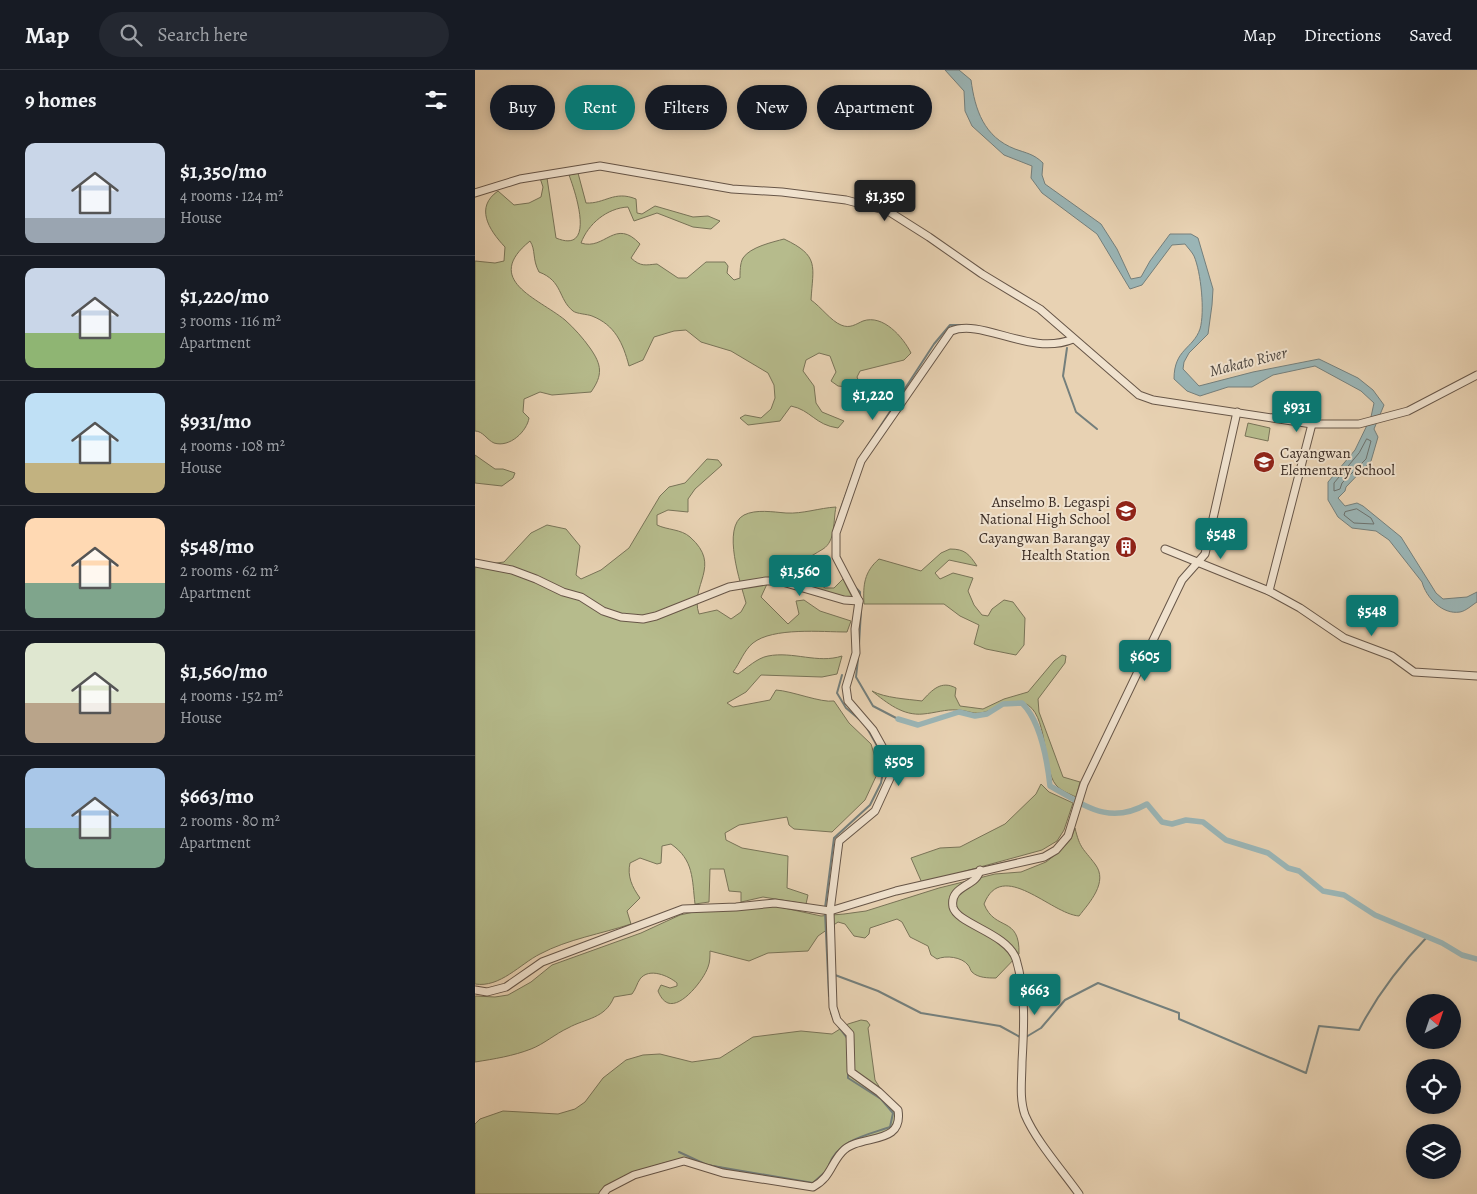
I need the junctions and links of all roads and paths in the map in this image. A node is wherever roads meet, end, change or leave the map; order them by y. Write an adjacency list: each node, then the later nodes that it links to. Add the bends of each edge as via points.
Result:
1 (475, 192): 2 (street, via 520,179 600,166 732,189 846,200 888,211 929,236 1039,309)
2 (1073, 339): 4 (street, via 1139,395 1153,400); 10 (street, via 1059,345 1039,344 959,328 944,339 861,461 836,533 836,556)
3 (1477, 375): 5 (street, via 1408,412 1359,424)
4 (1237, 412): 5 (street); 8 (street, via 1205,554)
5 (1312, 424): 9 (street)
6 (1165, 549): 8 (street)
7 (475, 563): 10 (street, via 512,570 581,597 603,611 621,617 643,619 656,616 729,587 766,580 779,580 844,600)
8 (1199, 563): 9 (street); 12 (street, via 1182,580 1084,784 1068,836 1056,850 1044,857)
9 (1269, 591): 11 (street, via 1344,638 1392,656 1414,672)
10 (859, 601): 13 (street, via 855,653 846,687 848,701 873,730 888,757 891,776 875,811 839,842)
11 (1477, 676)
12 (981, 870): 13 (street); 16 (street, via 978,877 958,890 953,899 953,910 1000,939 1016,958 1024,1011 1021,1092 1025,1114)
13 (830, 911): 14 (street, via 775,902 683,909 542,962 506,987 487,992); 15 (street, via 833,1007 837,1020 850,1034 851,1072 898,1110 897,1126 891,1134 843,1150 829,1174 813,1187 723,1173 684,1161 634,1175)
14 (475, 990)
15 (603, 1194)
16 (1079, 1194)

